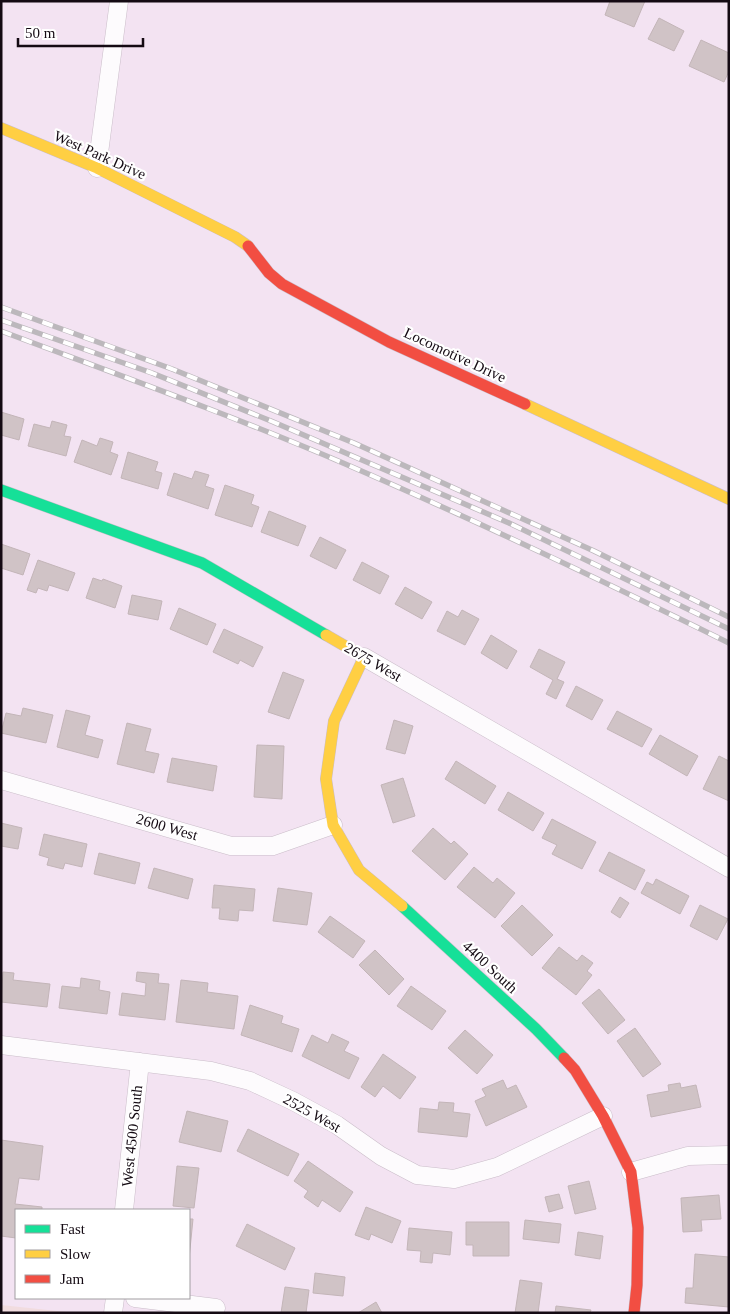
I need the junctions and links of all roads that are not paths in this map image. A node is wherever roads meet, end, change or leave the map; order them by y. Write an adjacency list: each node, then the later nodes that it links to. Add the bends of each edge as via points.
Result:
1 (119, 1): 3 (street)
2 (1, 128): 3 (street, West Park Drive)
3 (97, 168): 4 (street, West Park Drive)
4 (186, 212): 6 (street, Locomotive Drive, via 235,236 282,284 380,337)
5 (1, 490): 7 (street, 2675 West, via 202,563)
6 (729, 499)
7 (364, 657): 9 (street, 4400 South, via 334,721 326,780); 10 (street, 2675 West)
8 (1, 780): 9 (street, 2600 West, via 231,846 273,846)
9 (333, 825): 13 (street, 4400 South, via 359,870 536,1029 575,1070)
10 (729, 868)
11 (1, 1045): 12 (street, 2525 West)
12 (140, 1062): 13 (street, 2525 West, via 211,1071 250,1081 337,1125 381,1156 417,1175 454,1179 497,1168); 16 (street, West 4500 South)
13 (603, 1116): 15 (street, 4400 South)
14 (729, 1155): 15 (street, via 688,1156)
15 (631, 1172): 21 (street, 4400 South, via 638,1228)
16 (124, 1209)
17 (114, 1299): 20 (street)
18 (143, 1299): 19 (street)
19 (216, 1308)
20 (113, 1313)
21 (634, 1313)

